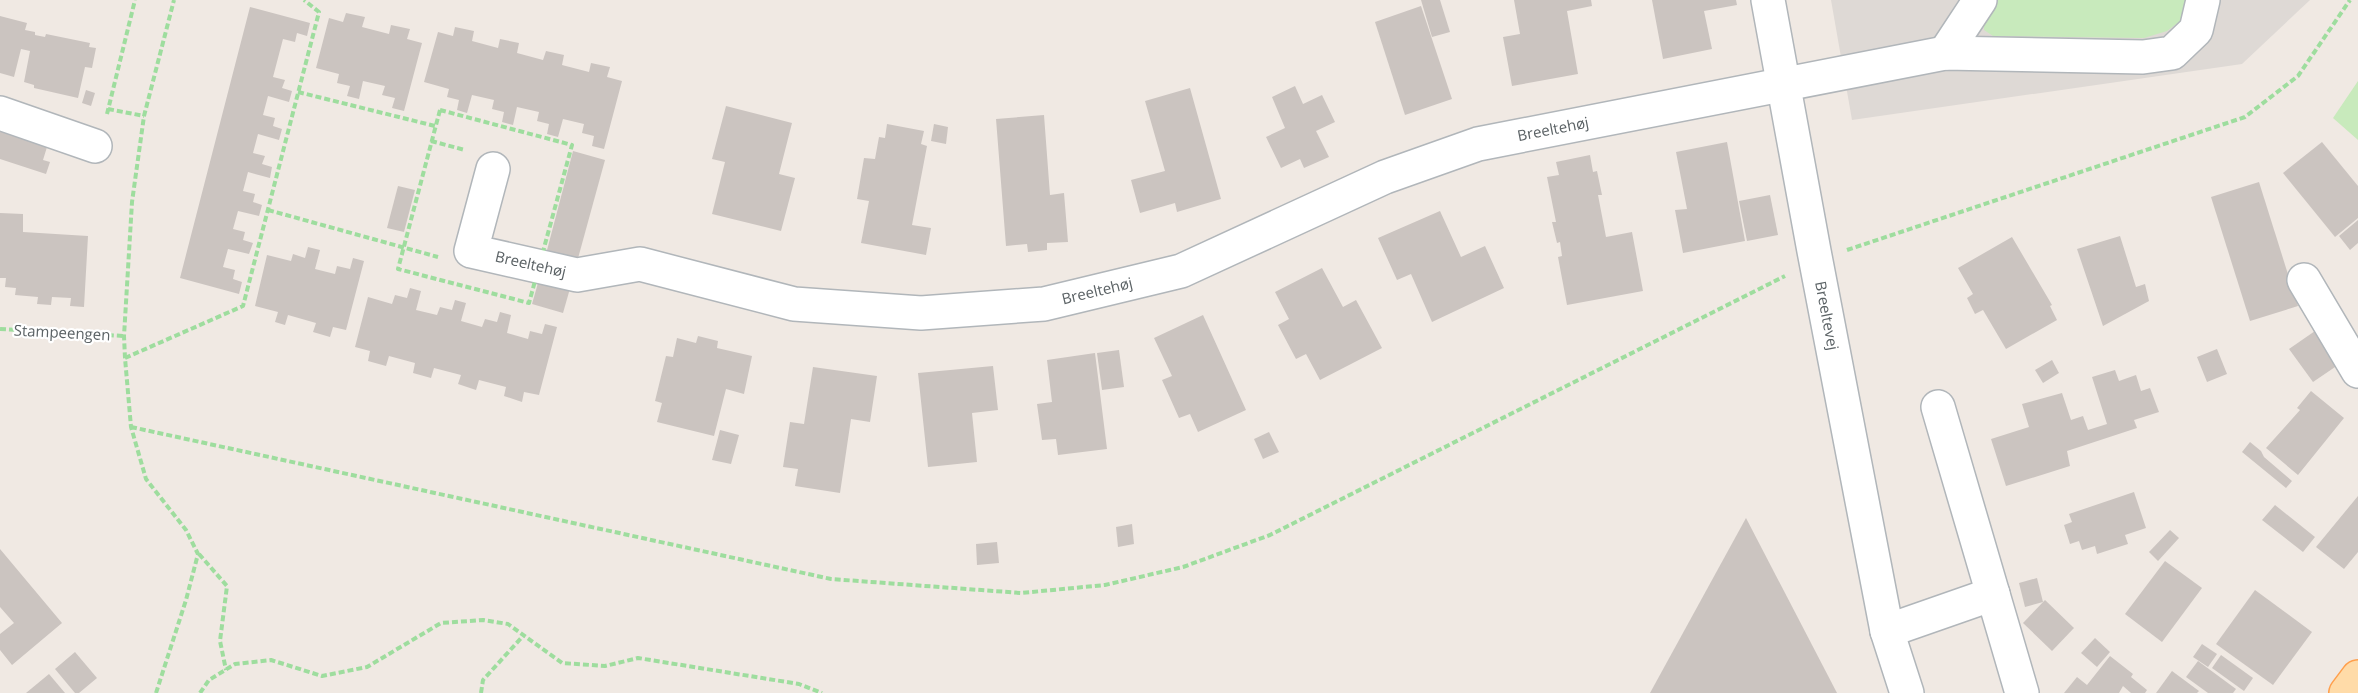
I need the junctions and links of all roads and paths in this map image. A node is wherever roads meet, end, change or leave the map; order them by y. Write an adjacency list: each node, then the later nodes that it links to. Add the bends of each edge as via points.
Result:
1 (135, 0): 11 (path)
2 (174, 0): 13 (path)
3 (304, 0): 10 (path, via 319,12)
4 (1768, 0): 9 (street, Breeltevej)
5 (1980, 0): 8 (street)
6 (2203, 0): 8 (street, Breeltehøj, via 2196,30 2172,53 2143,57)
7 (2350, 0): 19 (path, via 2298,76 2245,117)
8 (1945, 53): 9 (street, Breeltehøj)
9 (1783, 83): 18 (street, Breeltehøj, via 1478,144 1385,177 1181,271 1044,304 921,313 794,304 640,264 577,275); 19 (street, Breeltevej)
10 (298, 92): 14 (path); 17 (path)
11 (108, 109): 13 (path); 15 (path)
12 (0, 113): 15 (street)
13 (144, 116): 22 (path, via 132,202)
14 (435, 126)
15 (95, 146)
16 (493, 169): 18 (street)
17 (268, 210): 18 (path, via 440,257); 23 (path, via 243,306)
18 (471, 250)
19 (1815, 261): 26 (path, via 1270,534 1183,567 1095,586 1022,593 831,579); 29 (street, Breeltevej)
20 (2304, 280): 24 (street)
21 (0, 329): 22 (path, Stampeengen)
22 (124, 336): 23 (path)
23 (125, 358): 26 (path)
24 (2358, 371)
25 (1938, 407): 28 (street)
26 (131, 427): 27 (path, via 146,479 186,530)
27 (198, 554): 31 (path, via 227,586 219,641); 33 (path)
28 (1993, 594): 29 (street); 38 (street)
29 (1887, 631): 37 (street, Breeltevej)
30 (523, 636): 31 (path, via 508,624 483,620 441,623 367,668 322,676 271,660 235,664); 35 (path, via 483,680); 36 (path, via 562,663 605,666 638,658 799,684)
31 (226, 670): 34 (path, via 209,680)
32 (2358, 677): 39 (main road)
33 (156, 693)
34 (200, 693)
35 (481, 693)
36 (822, 693)
37 (1907, 693)
38 (2022, 693)
39 (2346, 693)

